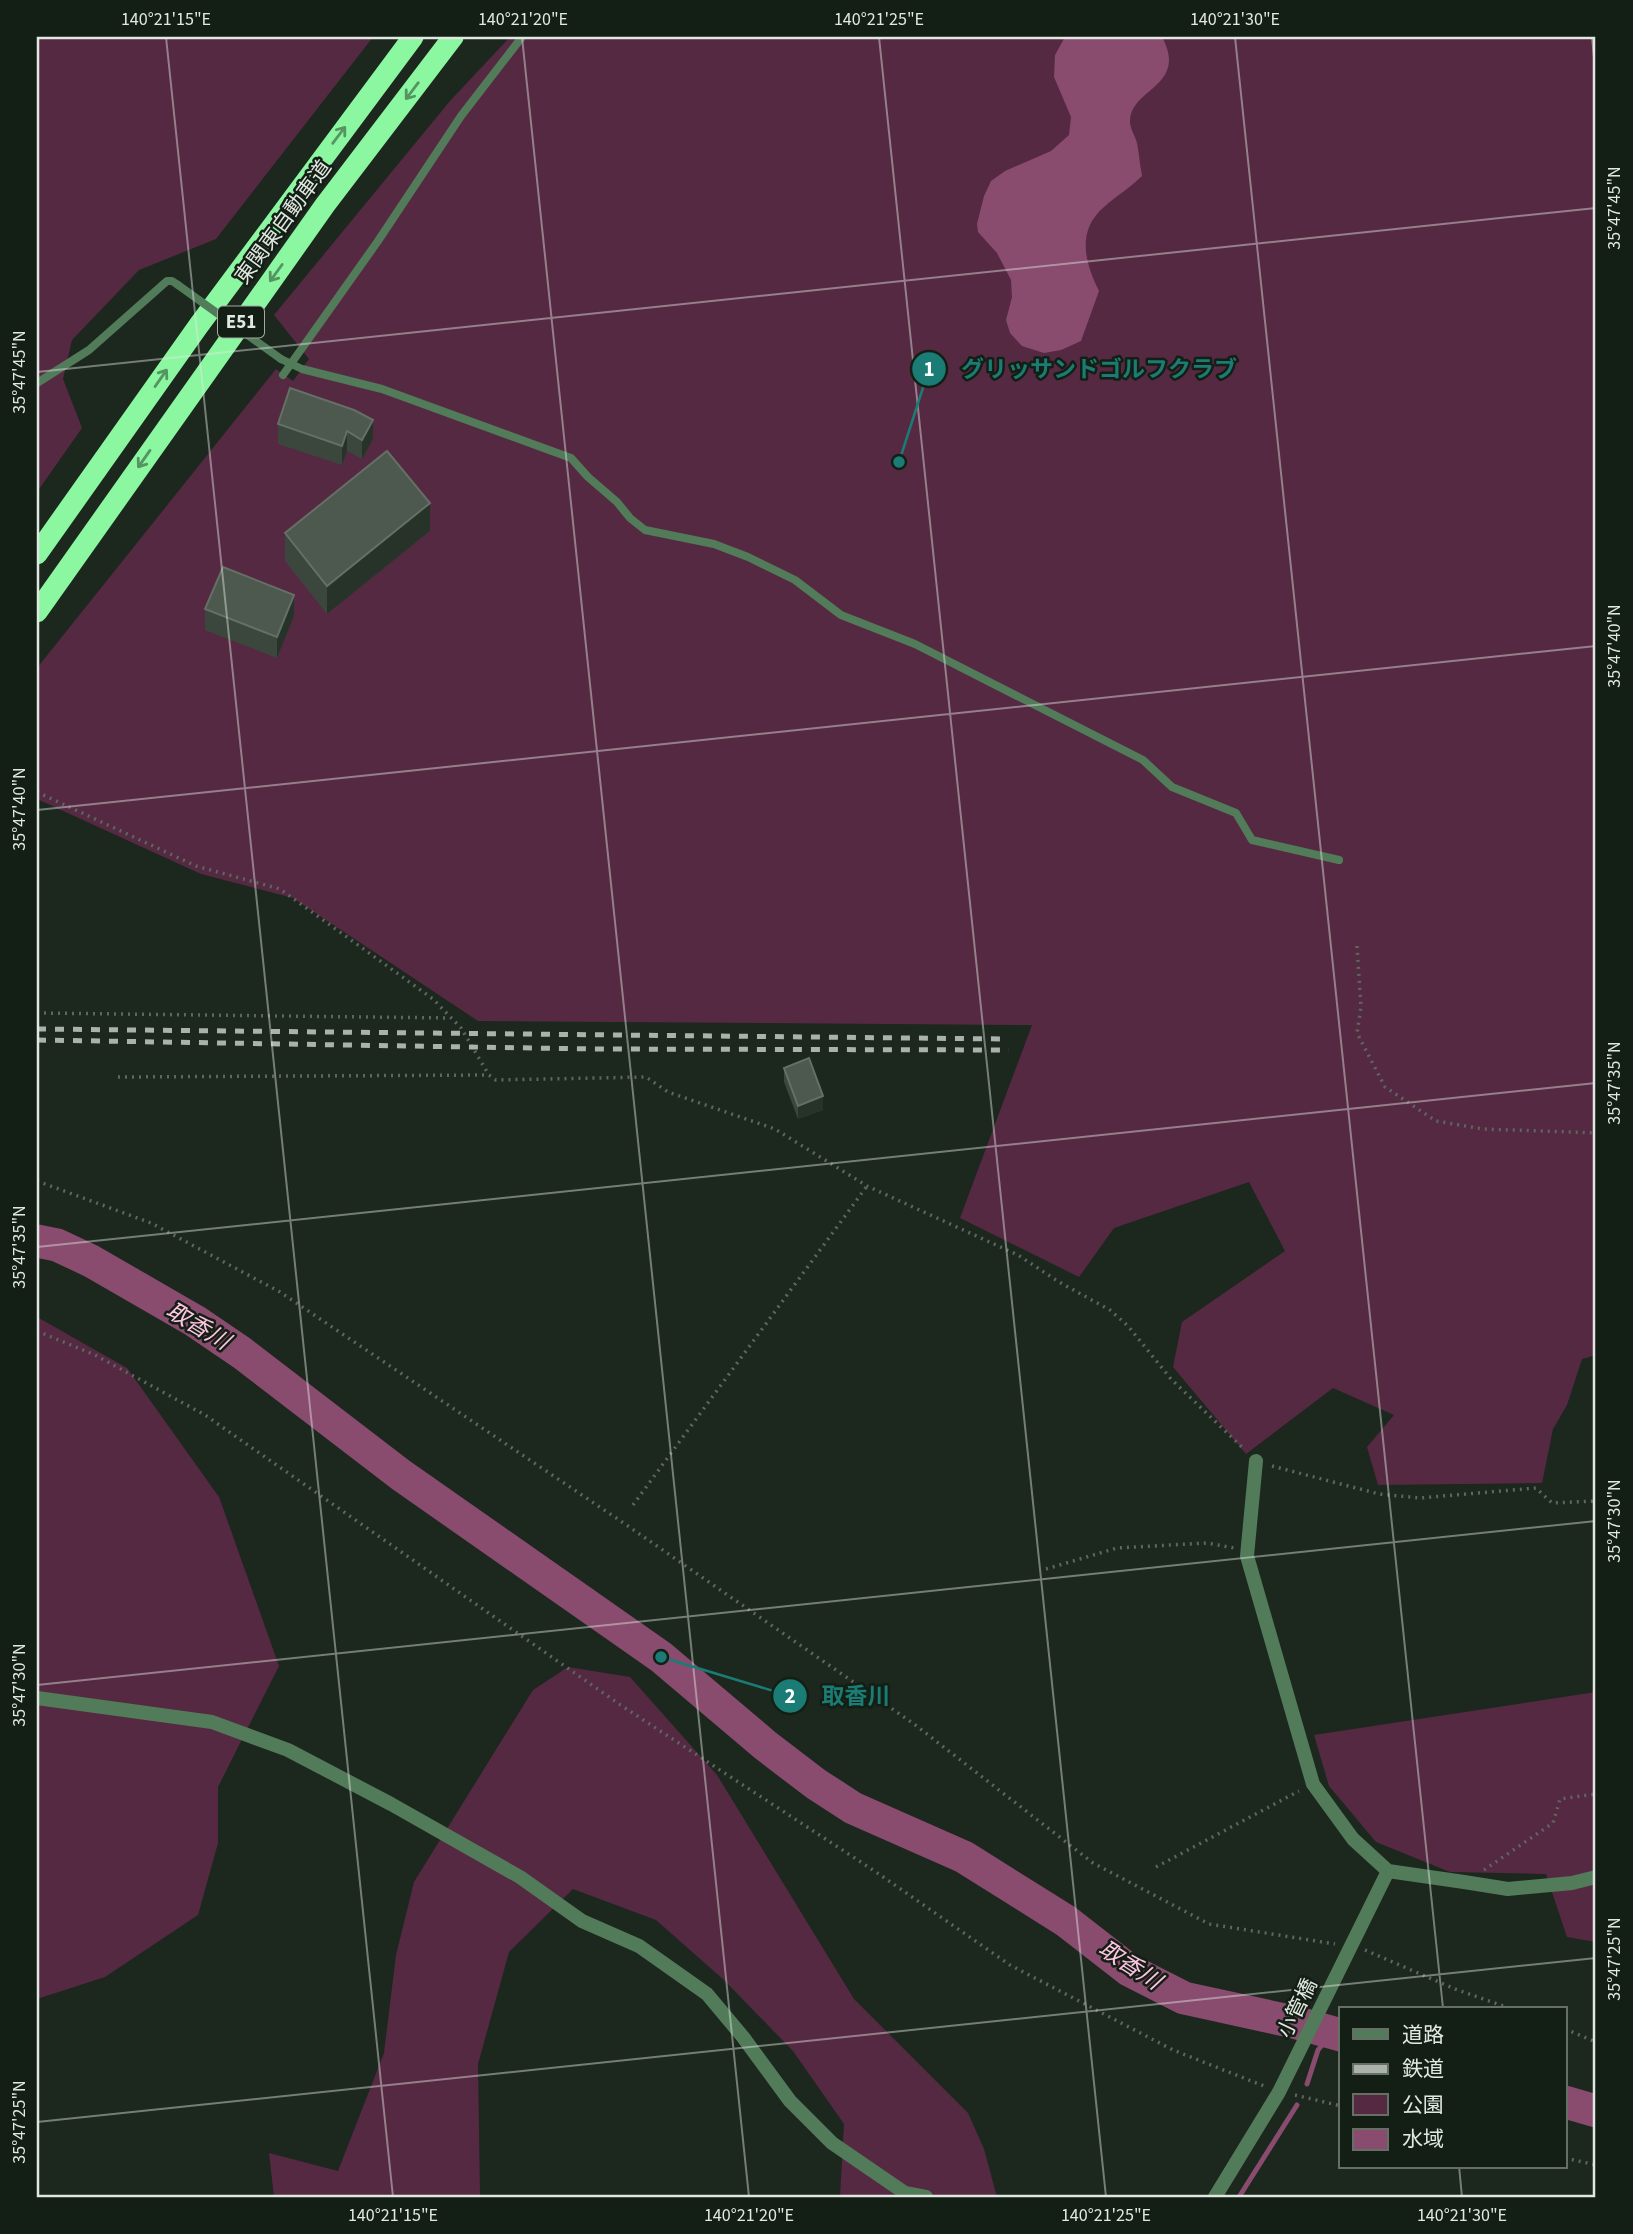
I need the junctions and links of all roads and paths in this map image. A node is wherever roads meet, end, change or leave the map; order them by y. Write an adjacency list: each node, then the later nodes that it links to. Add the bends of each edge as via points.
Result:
1 (413, 37): 7 (highway, 東関東自動車道 / E51, one-way to 1, via 222,293)
2 (453, 37): 8 (highway, 東関東自動車道 / E51, one-way to 8, via 325,205)
3 (522, 37): 4 (lane, via 461,116)
4 (292, 364): 5 (lane); 6 (lane, bridge, via 167,281 89,350); 10 (lane, via 382,389 570,458 645,530 714,544 795,579 841,615 915,643 1143,760 1172,787 1236,813 1252,840)
5 (283, 375)
6 (37, 383)
7 (37, 554)
8 (37, 612)
9 (37, 792): 13 (path, via 196,866 280,889 433,999)
10 (1339, 860)
11 (1357, 946): 16 (path, via 1361,1007 1357,1033 1385,1087 1436,1121 1483,1129)
12 (37, 1013): 13 (path)
13 (451, 1018): 14 (path)
14 (489, 1074): 15 (path); 18 (path, via 496,1080 646,1077 668,1092 775,1129)
15 (118, 1077)
16 (1596, 1133)
17 (37, 1181): 32 (path, via 151,1223 280,1292 914,1724 1093,1863 1209,1924)
18 (866, 1186): 20 (path, via 1017,1255 1110,1310 1171,1379); 22 (path)
19 (37, 1331): 36 (path, via 95,1355 205,1415 620,1704 1010,1965 1174,2050)
20 (1256, 1461): 21 (path, via 1379,1494 1420,1498 1536,1488 1552,1503); 23 (street)
21 (1596, 1501)
22 (633, 1504)
23 (1247, 1556): 24 (path, via 1233,1547 1207,1543 1117,1548); 26 (street)
24 (1046, 1569)
25 (37, 1698): 40 (street, via 212,1722 288,1749 391,1804 520,1877 582,1921 639,1945 707,1994 790,2101 832,2143 905,2193)
26 (1313, 1784): 28 (path); 29 (street, via 1353,1839)
27 (1596, 1794): 31 (path, via 1560,1799 1553,1823)
28 (1156, 1867)
29 (1388, 1871): 31 (street); 32 (street, 小管橋)
30 (1596, 1877): 31 (street, via 1508,1889)
31 (1464, 1882)
32 (1353, 1949): 33 (path); 36 (street, 小管橋)
33 (1506, 2007)
34 (1566, 2029): 35 (path)
35 (1596, 2042)
36 (1282, 2085): 37 (path); 41 (street, 小管橋)
37 (1339, 2105)
38 (1566, 2158): 39 (path)
39 (1596, 2165)
40 (926, 2197)
41 (1215, 2197)

